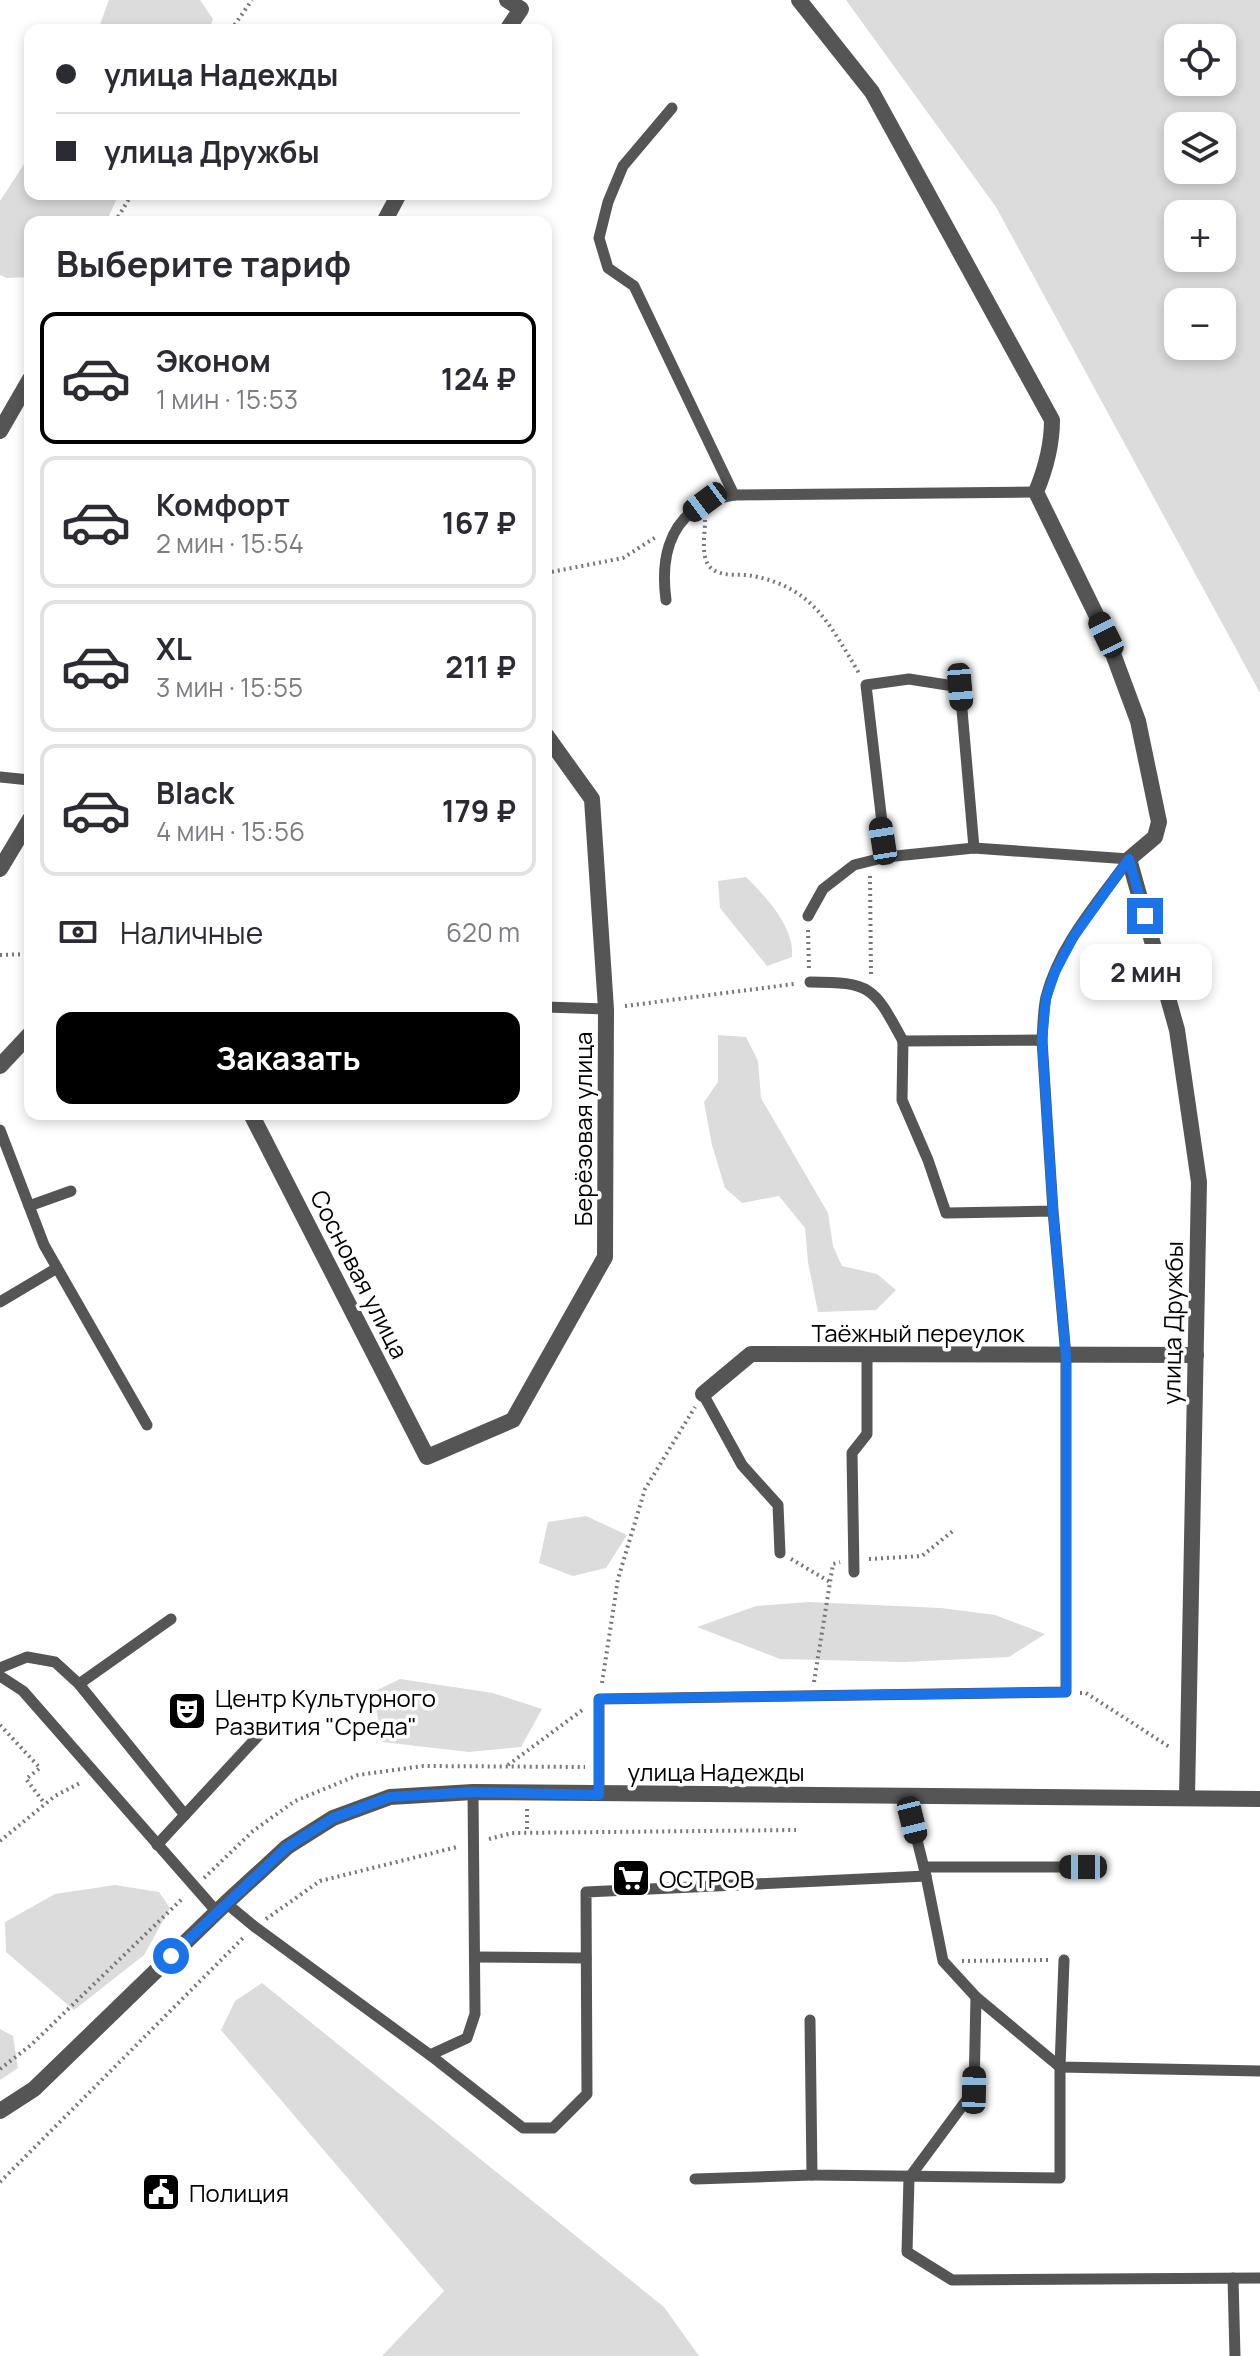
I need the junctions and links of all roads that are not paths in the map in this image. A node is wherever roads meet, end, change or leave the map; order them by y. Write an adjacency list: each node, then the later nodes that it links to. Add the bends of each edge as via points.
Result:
1 (507, 0): 3 (street, via 521,9)
2 (799, 0): 7 (street, via 872,92 1052,420 1046,469)
3 (511, 24)
4 (672, 108): 8 (lane, via 623,166 599,238 608,268 634,286)
5 (24, 389): 6 (street)
6 (0, 431)
7 (1036, 492): 8 (lane); 16 (street, via 1106,635 1138,721 1159,822 1155,837)
8 (734, 495): 9 (lane, via 705,502 681,520 665,557)
9 (666, 600)
10 (552, 743): 21 (street, Берёзовая улица, via 592,799)
11 (0, 777): 12 (lane)
12 (24, 779)
13 (24, 829): 17 (street)
14 (974, 848): 15 (lane); 15 (lane, via 960,687 909,679 866,685); 16 (lane)
15 (886, 857): 18 (lane, via 854,865 823,889)
16 (1129, 859): 23 (lane, via 1055,972); 33 (street, улица Дружбы, via 1177,1030 1199,1182)
17 (0, 869)
18 (808, 916)
19 (810, 982): 24 (lane, via 853,982 871,993 880,999)
20 (552, 1007): 21 (lane)
21 (606, 1009): 38 (street, Берёзовая улица, via 605,1257 513,1420)
22 (24, 1040): 25 (street)
23 (1042, 1040): 24 (lane); 30 (lane)
24 (903, 1041): 30 (lane, via 902,1100 946,1213)
25 (0, 1066)
26 (254, 1120): 38 (street, Сосновая улица)
27 (0, 1130): 29 (lane)
28 (71, 1191): 29 (lane)
29 (29, 1206): 31 (lane)
30 (1053, 1211): 34 (lane)
31 (57, 1268): 32 (lane); 37 (lane)
32 (0, 1302)
33 (1196, 1355): 34 (street, Таёжный переулок); 49 (street, улица Дружбы)
34 (1066, 1356): 35 (street, Таёжный переулок); 47 (lane, via 1066,1692 599,1699)
35 (867, 1357): 36 (street, Таёжный переулок, via 751,1354); 40 (lane, via 867,1434 852,1453)
36 (703, 1394): 39 (lane, via 742,1465 778,1505)
37 (147, 1425)
38 (427, 1457)
39 (780, 1553)
40 (853, 1566)
41 (171, 1619): 44 (lane)
42 (0, 1668): 44 (lane, via 27,1657 55,1662)
43 (0, 1676): 52 (lane, via 23,1691)
44 (79, 1684): 51 (lane)
45 (259, 1735): 51 (lane)
46 (473, 1792): 47 (street, улица Надежды); 55 (street, улица Надежды, via 390,1797 333,1818 287,1847); 56 (lane)
47 (599, 1795): 48 (street, улица Надежды)
48 (906, 1796): 49 (street, улица Надежды); 54 (lane)
49 (1187, 1797): 50 (street, улица Надежды)
50 (1260, 1799)
51 (185, 1815): 52 (lane)
52 (157, 1845): 55 (lane)
53 (1083, 1867): 54 (lane)
54 (925, 1872): 57 (lane, via 586,1892); 59 (lane, via 943,1961)
55 (221, 1908): 61 (lane, via 255,1927); 64 (street, улица Надежды, via 34,2089)
56 (475, 1957): 57 (lane); 61 (lane, via 475,2014 467,2038)
57 (586, 1958): 61 (lane, via 587,2094 553,2128 523,2128)
58 (1064, 1960): 62 (lane)
59 (976, 1997): 62 (lane); 66 (lane, via 974,2090)
60 (810, 2020): 65 (lane)
61 (430, 2055)
62 (1060, 2067): 63 (lane); 66 (lane, via 1060,2178)
63 (1260, 2071)
64 (0, 2111)
65 (812, 2175): 66 (lane); 67 (lane)
66 (909, 2178): 68 (lane, via 907,2252 952,2280)
67 (695, 2179)
68 (1233, 2278): 69 (lane); 70 (lane)
69 (1260, 2278)
70 (1235, 2356)

